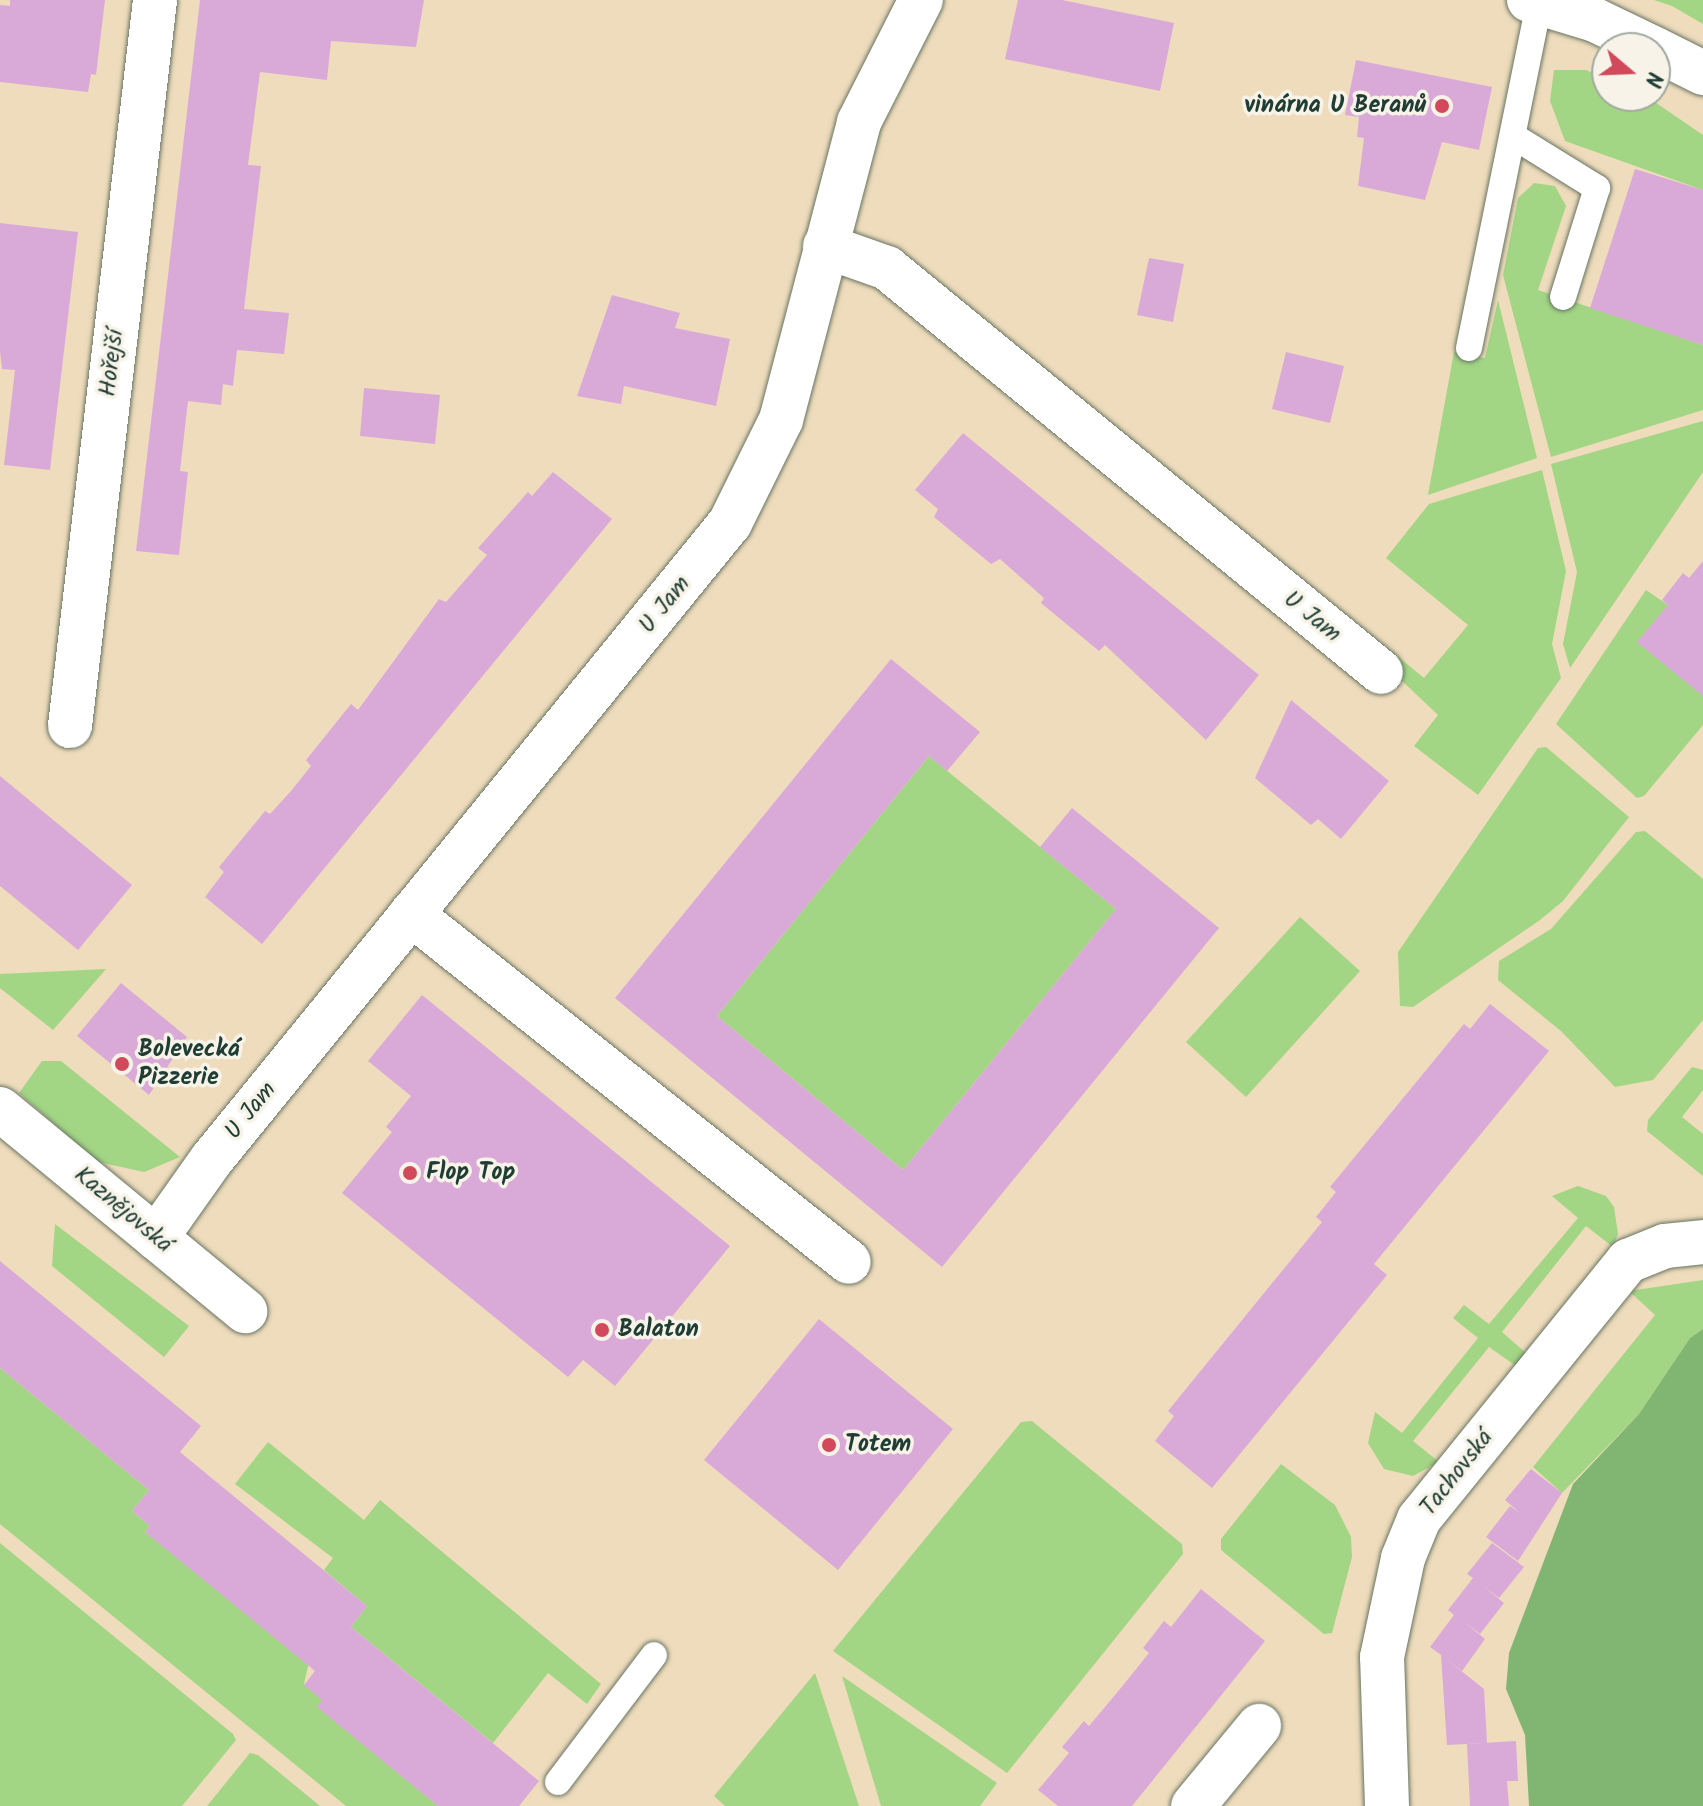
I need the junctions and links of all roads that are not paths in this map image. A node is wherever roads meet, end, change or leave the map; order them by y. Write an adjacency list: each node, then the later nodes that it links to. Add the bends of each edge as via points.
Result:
1 (155, 0): 12 (street, Hořejší)
2 (921, 0): 8 (street, U Jam, via 859,122)
3 (1536, 1): 4 (street); 7 (lane)
4 (1620, 32)
5 (1671, 57): 6 (street)
6 (1703, 73)
7 (1513, 136): 9 (lane, via 1597,188); 10 (lane)
8 (825, 246): 11 (street, U Jam, via 887,268); 13 (street, U Jam, via 781,420 730,523)
9 (1563, 297)
10 (1469, 348)
11 (1381, 672)
12 (70, 726)
13 (411, 914): 15 (street, U Jam, via 212,1159); 17 (street)
14 (0, 1109): 15 (street, Kaznějovská)
15 (156, 1238): 18 (street, Kaznějovská)
16 (1703, 1242): 23 (street, Tachovská, via 1653,1249 1628,1261 1419,1519 1403,1558 1382,1657)
17 (849, 1262)
18 (245, 1311)
19 (654, 1655): 21 (lane)
20 (1259, 1726): 22 (street)
21 (558, 1782)
22 (1193, 1806)
23 (1387, 1806)

